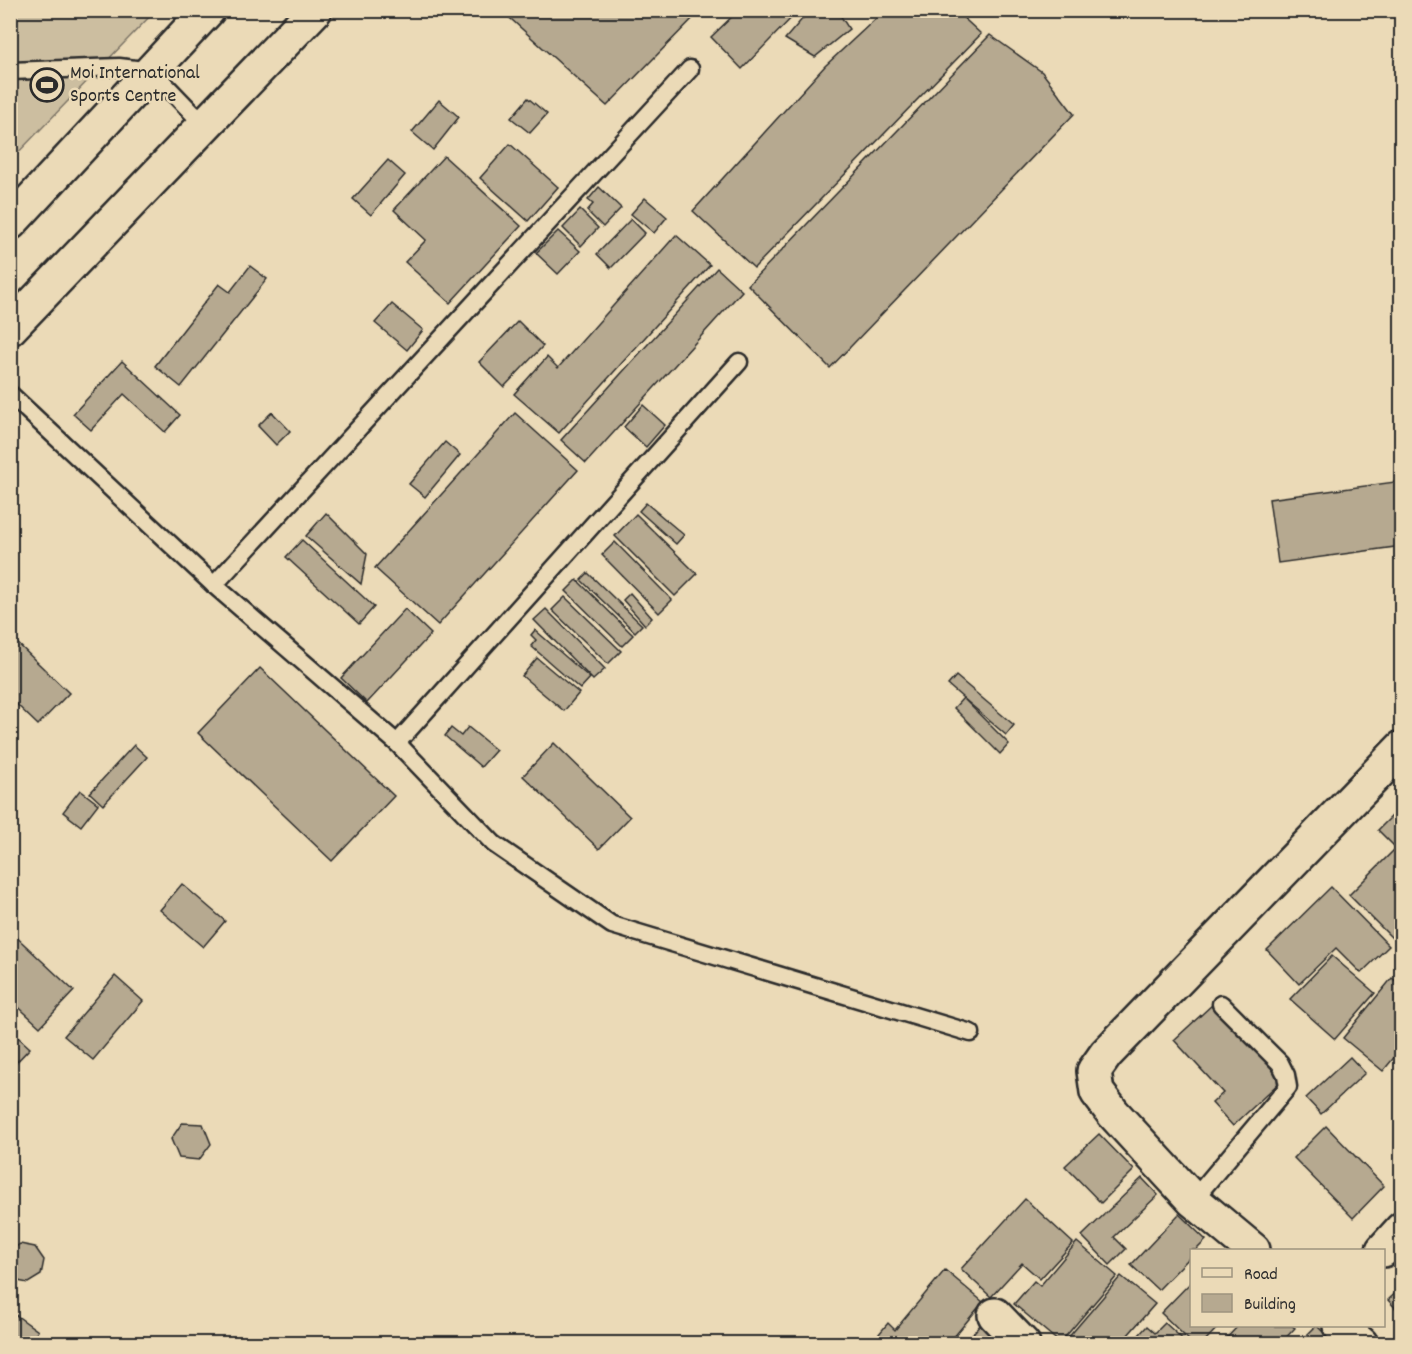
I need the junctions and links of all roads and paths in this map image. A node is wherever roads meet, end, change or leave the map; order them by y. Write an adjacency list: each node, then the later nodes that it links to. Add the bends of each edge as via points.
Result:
1 (208, 10): 5 (street)
2 (315, 10): 6 (street)
3 (690, 69): 11 (lane)
4 (10, 71): 5 (lane, via 119,67)
5 (152, 71): 6 (lane); 7 (street)
6 (204, 125): 8 (street)
7 (10, 223)
8 (10, 327)
9 (739, 362): 12 (lane)
10 (10, 394): 11 (lane)
11 (214, 585): 12 (lane)
12 (397, 743): 15 (lane, via 494,844 612,926)
13 (1401, 748): 16 (street, via 1106,1054 1094,1071 1097,1092 1113,1113)
14 (1221, 1004): 16 (lane, via 1280,1063 1288,1087)
15 (971, 1034)
16 (1193, 1200): 18 (street)
17 (1401, 1229): 19 (street)
18 (1251, 1249)
19 (1385, 1249)
20 (995, 1315): 22 (street)
21 (1341, 1327): 23 (street)
22 (1023, 1344)
23 (1361, 1344)

